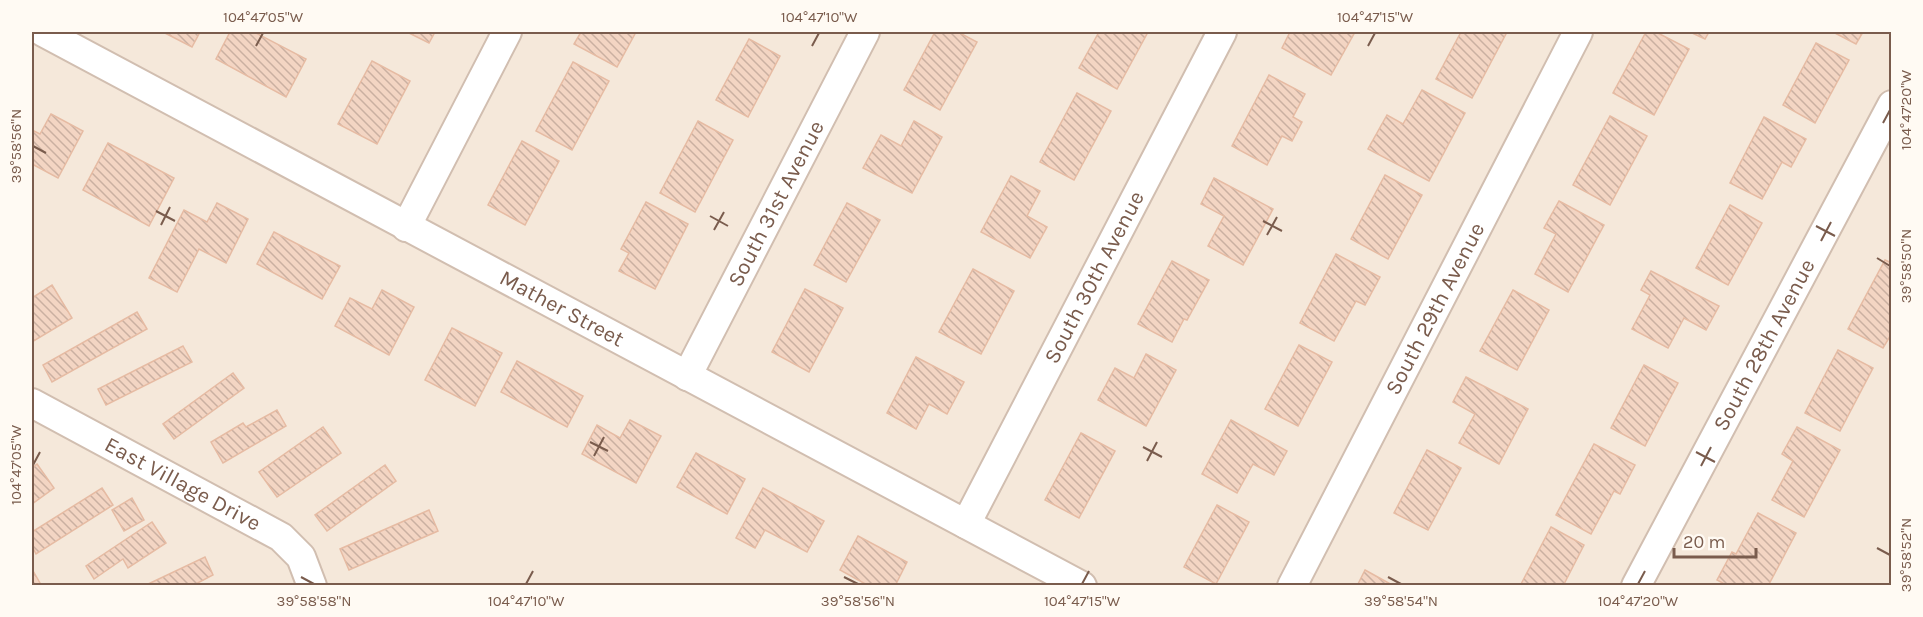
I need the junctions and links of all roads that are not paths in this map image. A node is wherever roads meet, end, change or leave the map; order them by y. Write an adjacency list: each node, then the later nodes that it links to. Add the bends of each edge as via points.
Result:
1 (43, 32): 7 (street, Mather Street)
2 (507, 32): 7 (street)
3 (865, 32): 8 (street, South 31st Avenue)
4 (1222, 32): 10 (street, South 30th Avenue)
5 (1578, 32): 13 (street, South 29th Avenue)
6 (1892, 105): 14 (street, South 28th Avenue)
7 (406, 227): 8 (street, Mather Street)
8 (687, 376): 10 (street, Mather Street)
9 (32, 403): 11 (street, East Village Drive, via 281,537 301,557)
10 (966, 524): 12 (street, Mather Street)
11 (312, 585)
12 (1082, 585)
13 (1292, 585)
14 (1636, 585)

